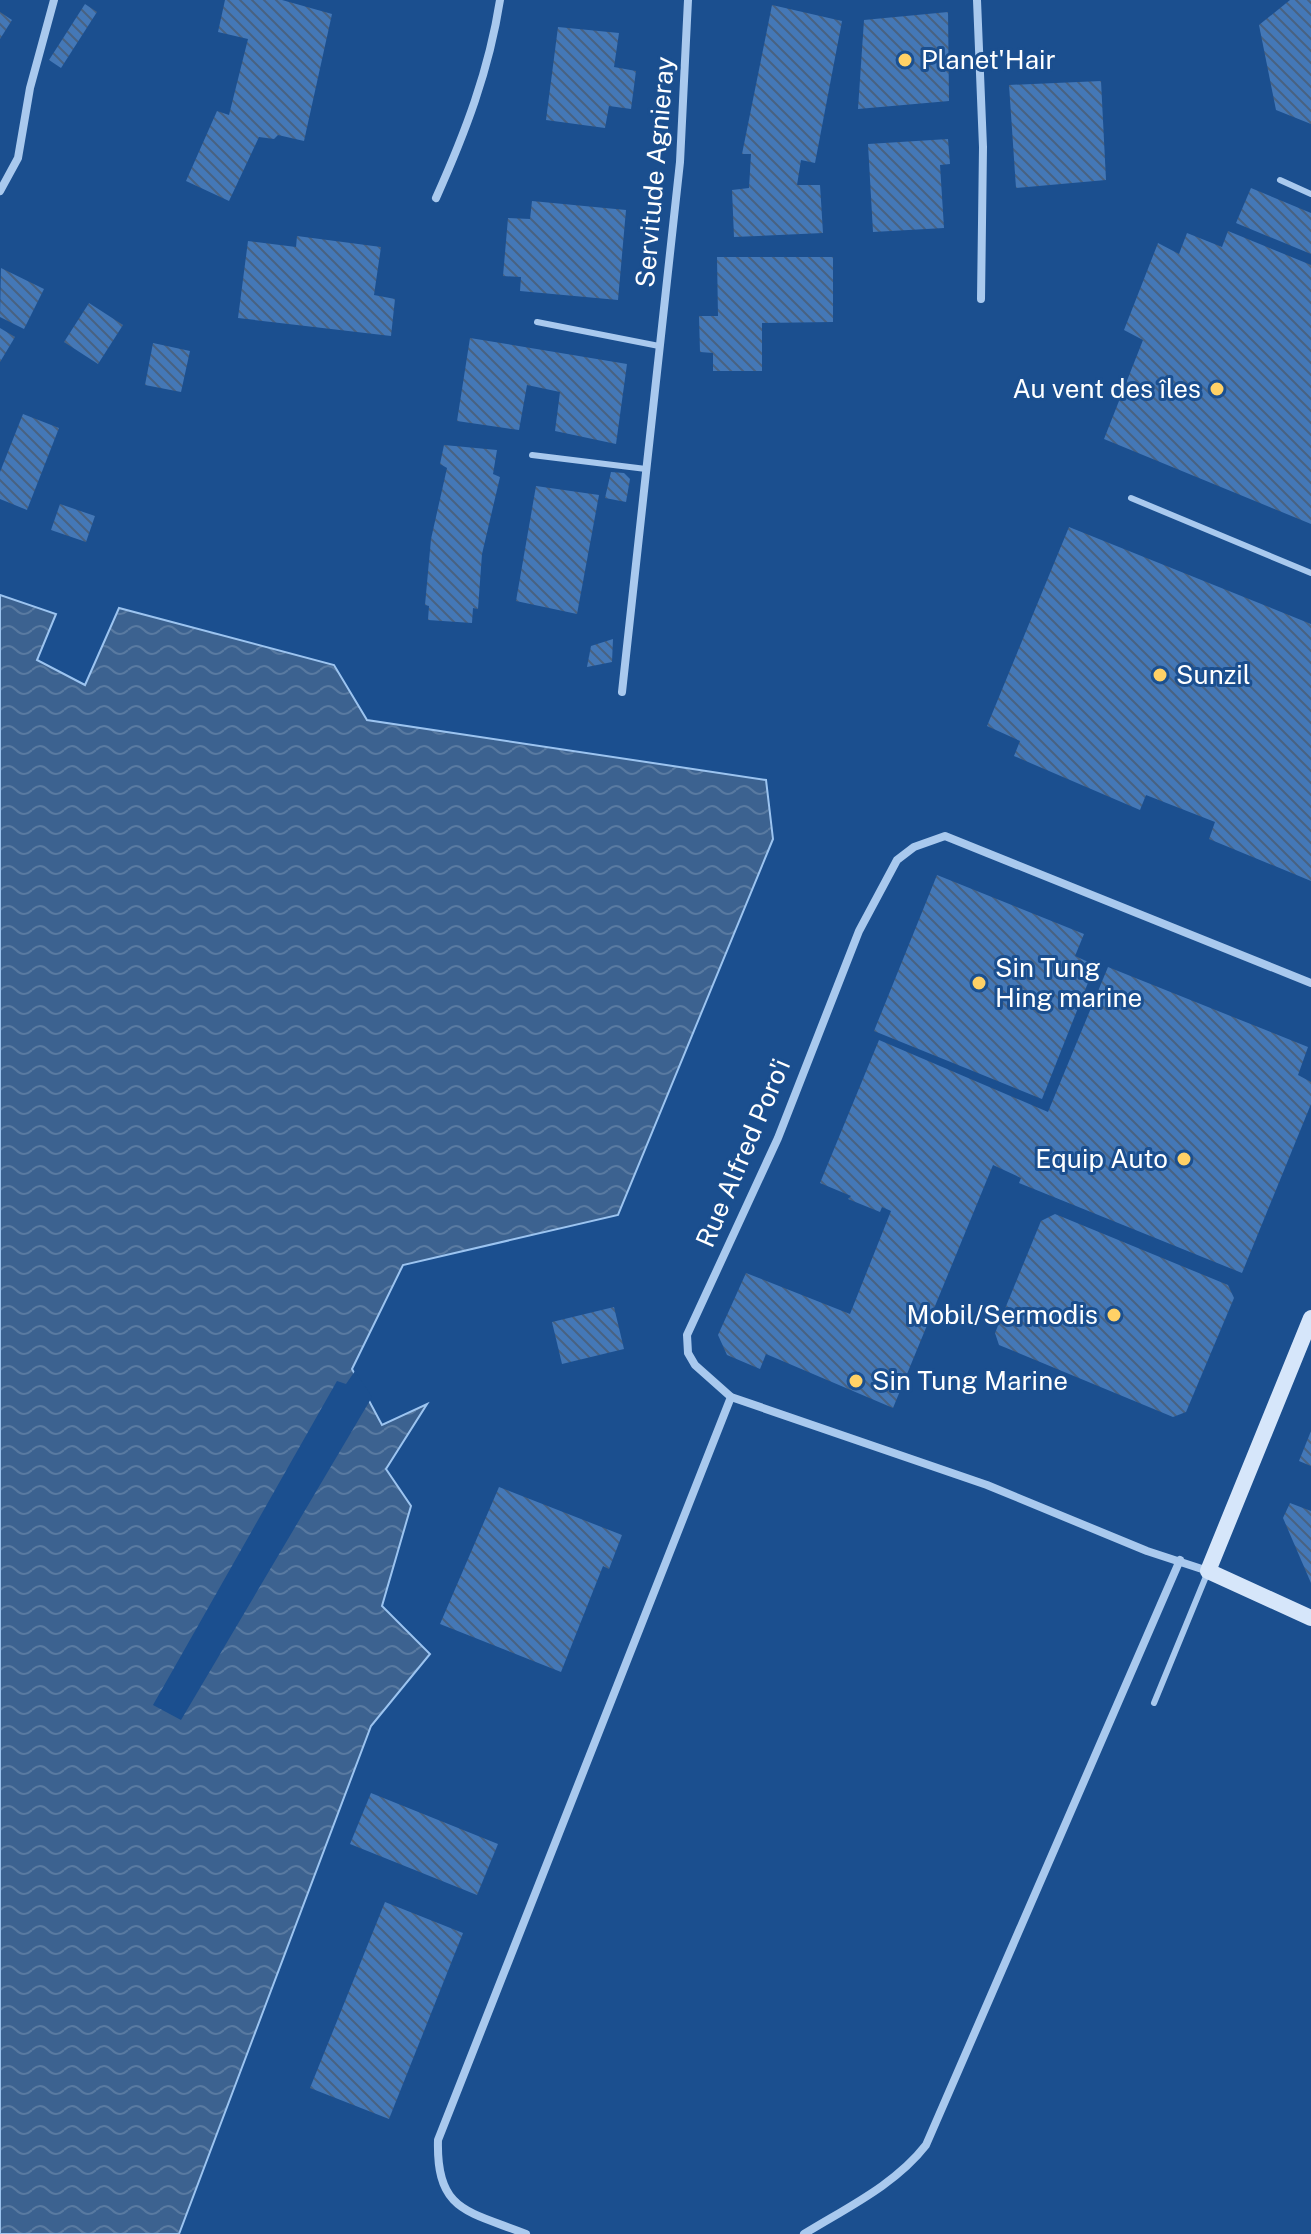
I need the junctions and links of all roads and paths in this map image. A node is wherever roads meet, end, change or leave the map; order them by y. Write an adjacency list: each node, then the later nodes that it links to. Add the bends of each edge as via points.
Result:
1 (54, 0): 6 (street, via 18,158)
2 (500, 0): 8 (street, via 470,122)
3 (688, 0): 11 (street, Servitude Agnieray, via 680,162)
4 (977, 0): 9 (street, via 983,147)
5 (1280, 180): 7 (lane)
6 (0, 191)
7 (1311, 194)
8 (436, 198)
9 (981, 299)
10 (537, 322): 11 (lane)
11 (659, 346): 13 (street, Servitude Agnieray)
12 (532, 455): 13 (lane)
13 (646, 469): 16 (street, Servitude Agnieray)
14 (1131, 498): 15 (lane)
15 (1311, 573)
16 (622, 692)
17 (1311, 983): 19 (street, Rue Alfred Poro'i, via 945,836 914,847 897,860 859,931 778,1138 687,1335 695,1365)
18 (1311, 1318): 21 (main road)
19 (731, 1397): 20 (street, Rue Alfred Poro'i, via 903,1454); 24 (street, via 438,2140 437,2170 446,2194 464,2209)
20 (1180, 1560): 21 (street, Rue Alfred Poro'i); 25 (street, via 926,2145 883,2185)
21 (1208, 1571): 22 (main road, Rue Alfred Poro'i); 23 (lane)
22 (1311, 1618)
23 (1154, 1703)
24 (526, 2234)
25 (804, 2234)

